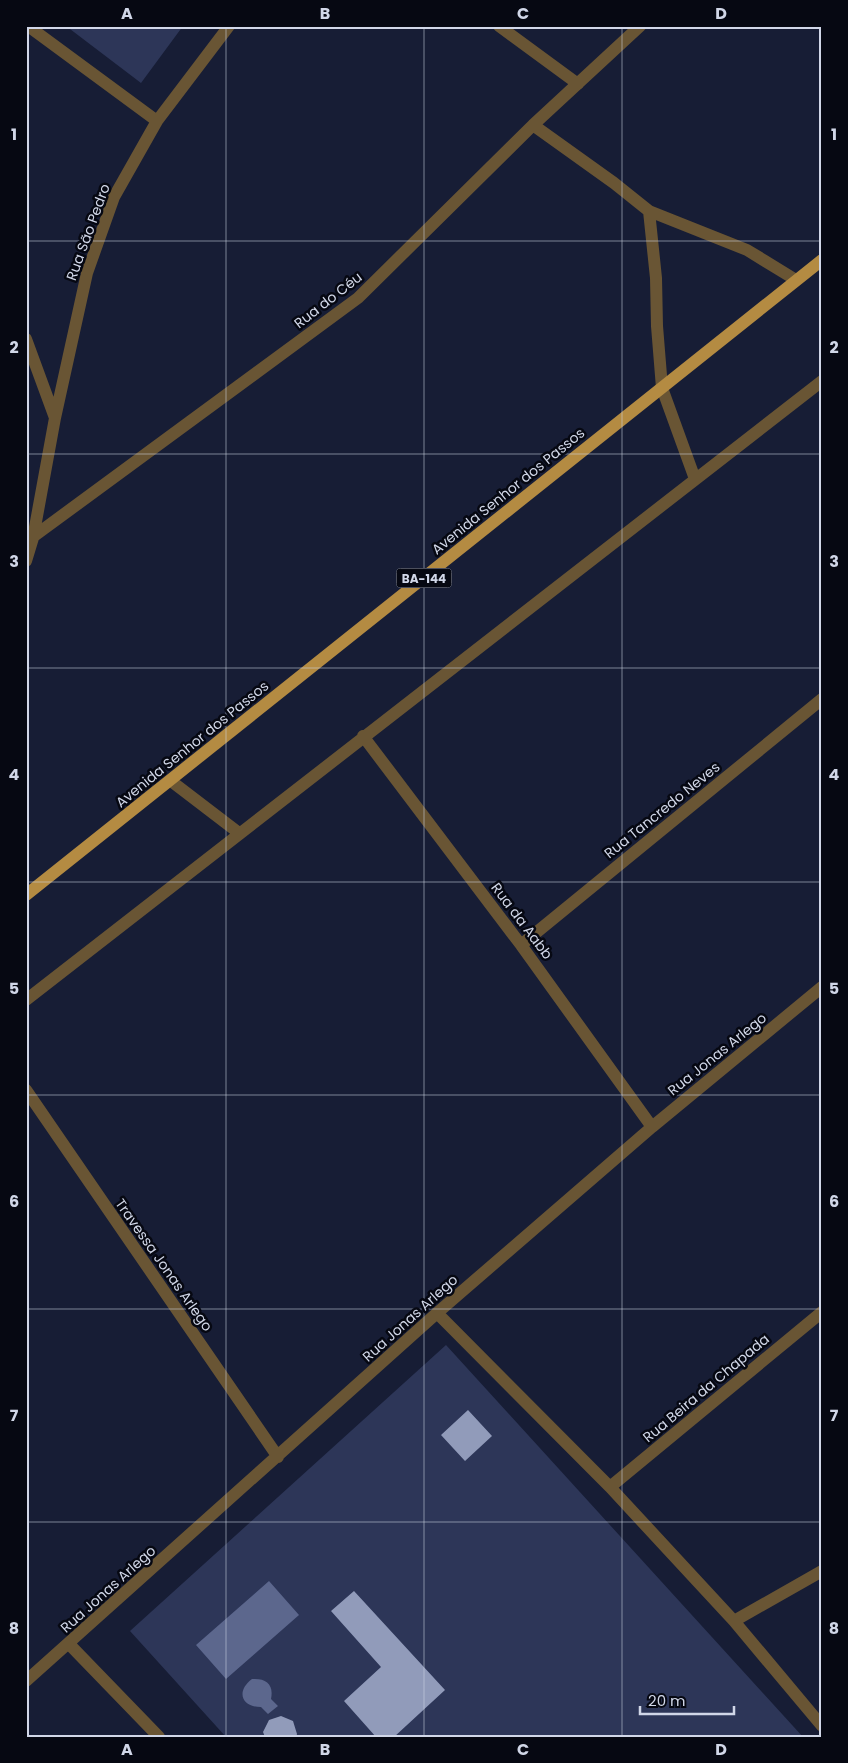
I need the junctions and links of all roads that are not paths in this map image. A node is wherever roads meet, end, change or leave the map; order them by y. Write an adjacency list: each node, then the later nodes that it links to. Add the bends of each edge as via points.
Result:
1 (28, 26): 6 (street)
2 (229, 26): 6 (street, Rua São Pedro)
3 (499, 26): 5 (street)
4 (640, 26): 5 (street, Rua do Céu)
5 (578, 84): 7 (street, Rua do Céu)
6 (157, 121): 14 (street, Rua São Pedro, via 114,197 90,264)
7 (533, 124): 8 (street); 16 (street, Rua do Céu, via 358,298)
8 (649, 211): 10 (street, via 747,250); 13 (street)
9 (822, 260): 10 (main road, Avenida Senhor dos Passos / BA-144)
10 (796, 280): 13 (main road, Avenida Senhor dos Passos / BA-144)
11 (26, 339): 14 (street)
12 (822, 381): 15 (street)
13 (662, 388): 15 (street); 20 (main road, Avenida Senhor dos Passos / BA-144)
14 (55, 418): 16 (street, Rua São Pedro)
15 (695, 479): 19 (street)
16 (30, 540): 17 (street, Rua São Pedro)
17 (26, 561)
18 (822, 699): 23 (street, Rua Tancredo Neves)
19 (363, 736): 21 (street); 23 (street, Rua da Aabb)
20 (171, 780): 21 (street); 22 (main road, Avenida Senhor dos Passos / BA-144)
21 (239, 833): 25 (street)
22 (26, 895)
23 (521, 945): 27 (street, Rua da Aabb)
24 (822, 988): 27 (street, Rua Jonas Arlego)
25 (26, 1000)
26 (26, 1090): 30 (street, Travessa Jonas Arlego)
27 (652, 1127): 29 (street, Rua Jonas Arlego)
28 (822, 1312): 31 (street, Rua Beira da Chapada)
29 (437, 1313): 30 (street, Rua Jonas Arlego); 31 (street)
30 (278, 1457): 34 (street, Rua Jonas Arlego)
31 (610, 1487): 33 (street)
32 (822, 1571): 33 (street)
33 (734, 1621): 36 (street)
34 (69, 1644): 35 (street, Rua Jonas Arlego); 37 (street)
35 (26, 1681)
36 (822, 1726)
37 (159, 1737)

